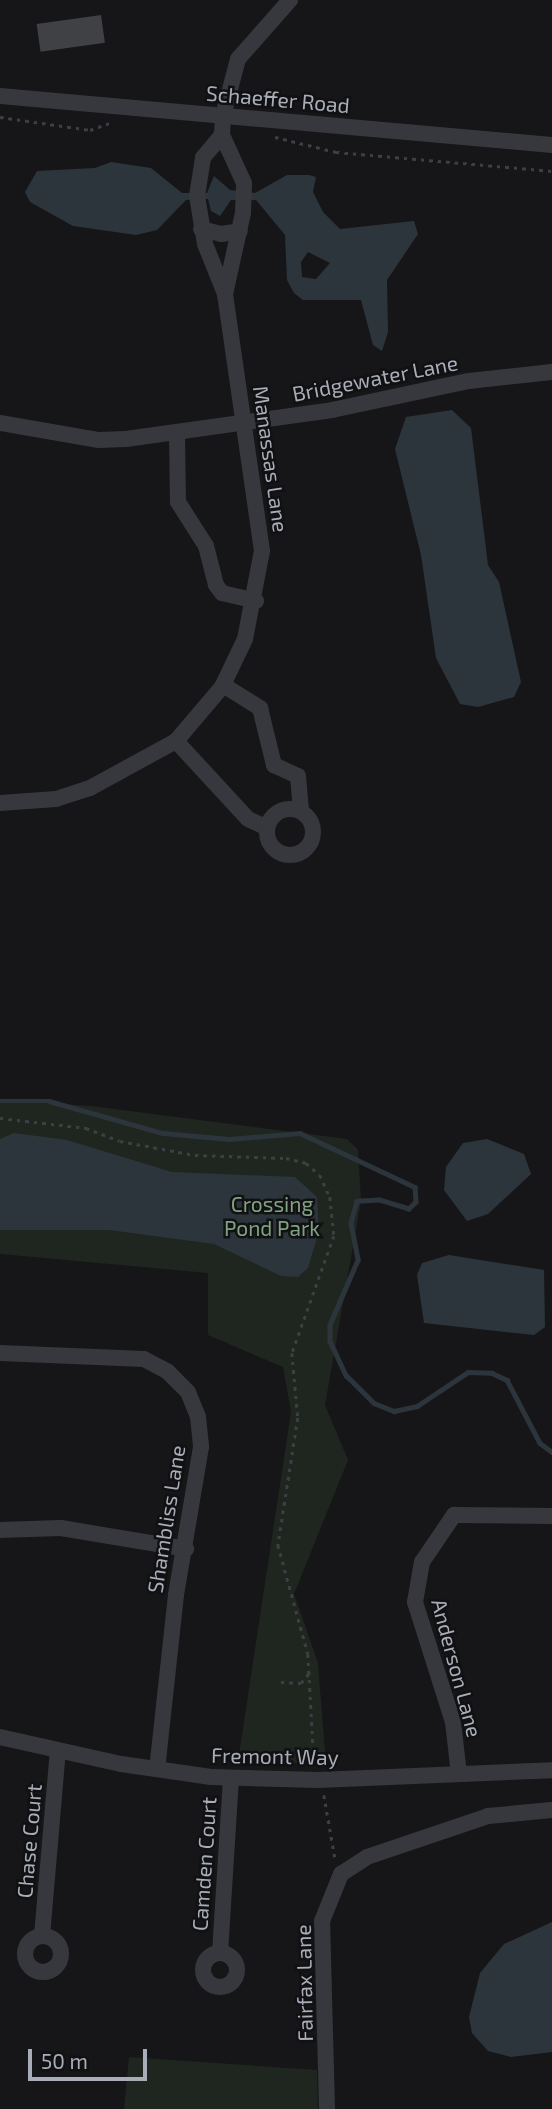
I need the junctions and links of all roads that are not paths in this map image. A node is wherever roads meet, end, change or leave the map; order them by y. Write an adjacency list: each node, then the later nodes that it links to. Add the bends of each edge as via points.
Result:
1 (290, 0): 3 (street, Manassas Lane, via 239,59)
2 (0, 96): 3 (street, Schaeffer Road)
3 (223, 116): 4 (street, Manassas Lane); 5 (street, Schaeffer Road)
4 (222, 135): 6 (street, via 203,158 197,181); 7 (street, Manassas Lane, via 244,183)
5 (552, 145)
6 (201, 229): 7 (street, via 221,234); 8 (street)
7 (240, 231): 8 (street, Manassas Lane)
8 (225, 294): 11 (street, Manassas Lane)
9 (552, 372): 11 (street, Bridgewater Lane, via 469,380)
10 (0, 423): 12 (street, Bridgewater Lane, via 98,440)
11 (245, 423): 12 (street, Bridgewater Lane); 13 (street, Manassas Lane, via 262,551)
12 (177, 433): 13 (street, via 178,502 206,546 216,584 222,593)
13 (257, 601): 14 (street, Manassas Lane)
14 (223, 685): 15 (street, Manassas Lane); 17 (street, via 260,708 274,765 298,776)
15 (176, 741): 16 (street, Manassas Lane, via 90,788 56,799); 18 (street, via 248,820)
16 (0, 803)
17 (300, 811): 18 (street, via 282,810); 18 (street, via 313,829 311,844 300,854 278,853 269,842)
18 (267, 828)
19 (0, 1353): 22 (street, Shambliss Lane, via 144,1359 169,1372 188,1392 201,1447)
20 (552, 1516): 27 (street, Anderson Lane, via 454,1515 422,1562 415,1602 453,1722)
21 (0, 1530): 22 (street, via 61,1528)
22 (186, 1549): 25 (street, Shambliss Lane, via 176,1595)
23 (0, 1737): 24 (street, Fremont Way)
24 (58, 1751): 25 (street, Fremont Way); 30 (street, Chase Court)
25 (157, 1769): 28 (street, Fremont Way)
26 (552, 1770): 27 (street, Fremont Way)
27 (459, 1774): 28 (street, Fremont Way, via 320,1780)
28 (231, 1778): 31 (street, Camden Court)
29 (552, 1810): 32 (street, Fairfax Lane, via 488,1816 367,1857 341,1874 322,1921)
30 (42, 1936)
31 (220, 1953)
32 (327, 2109)

